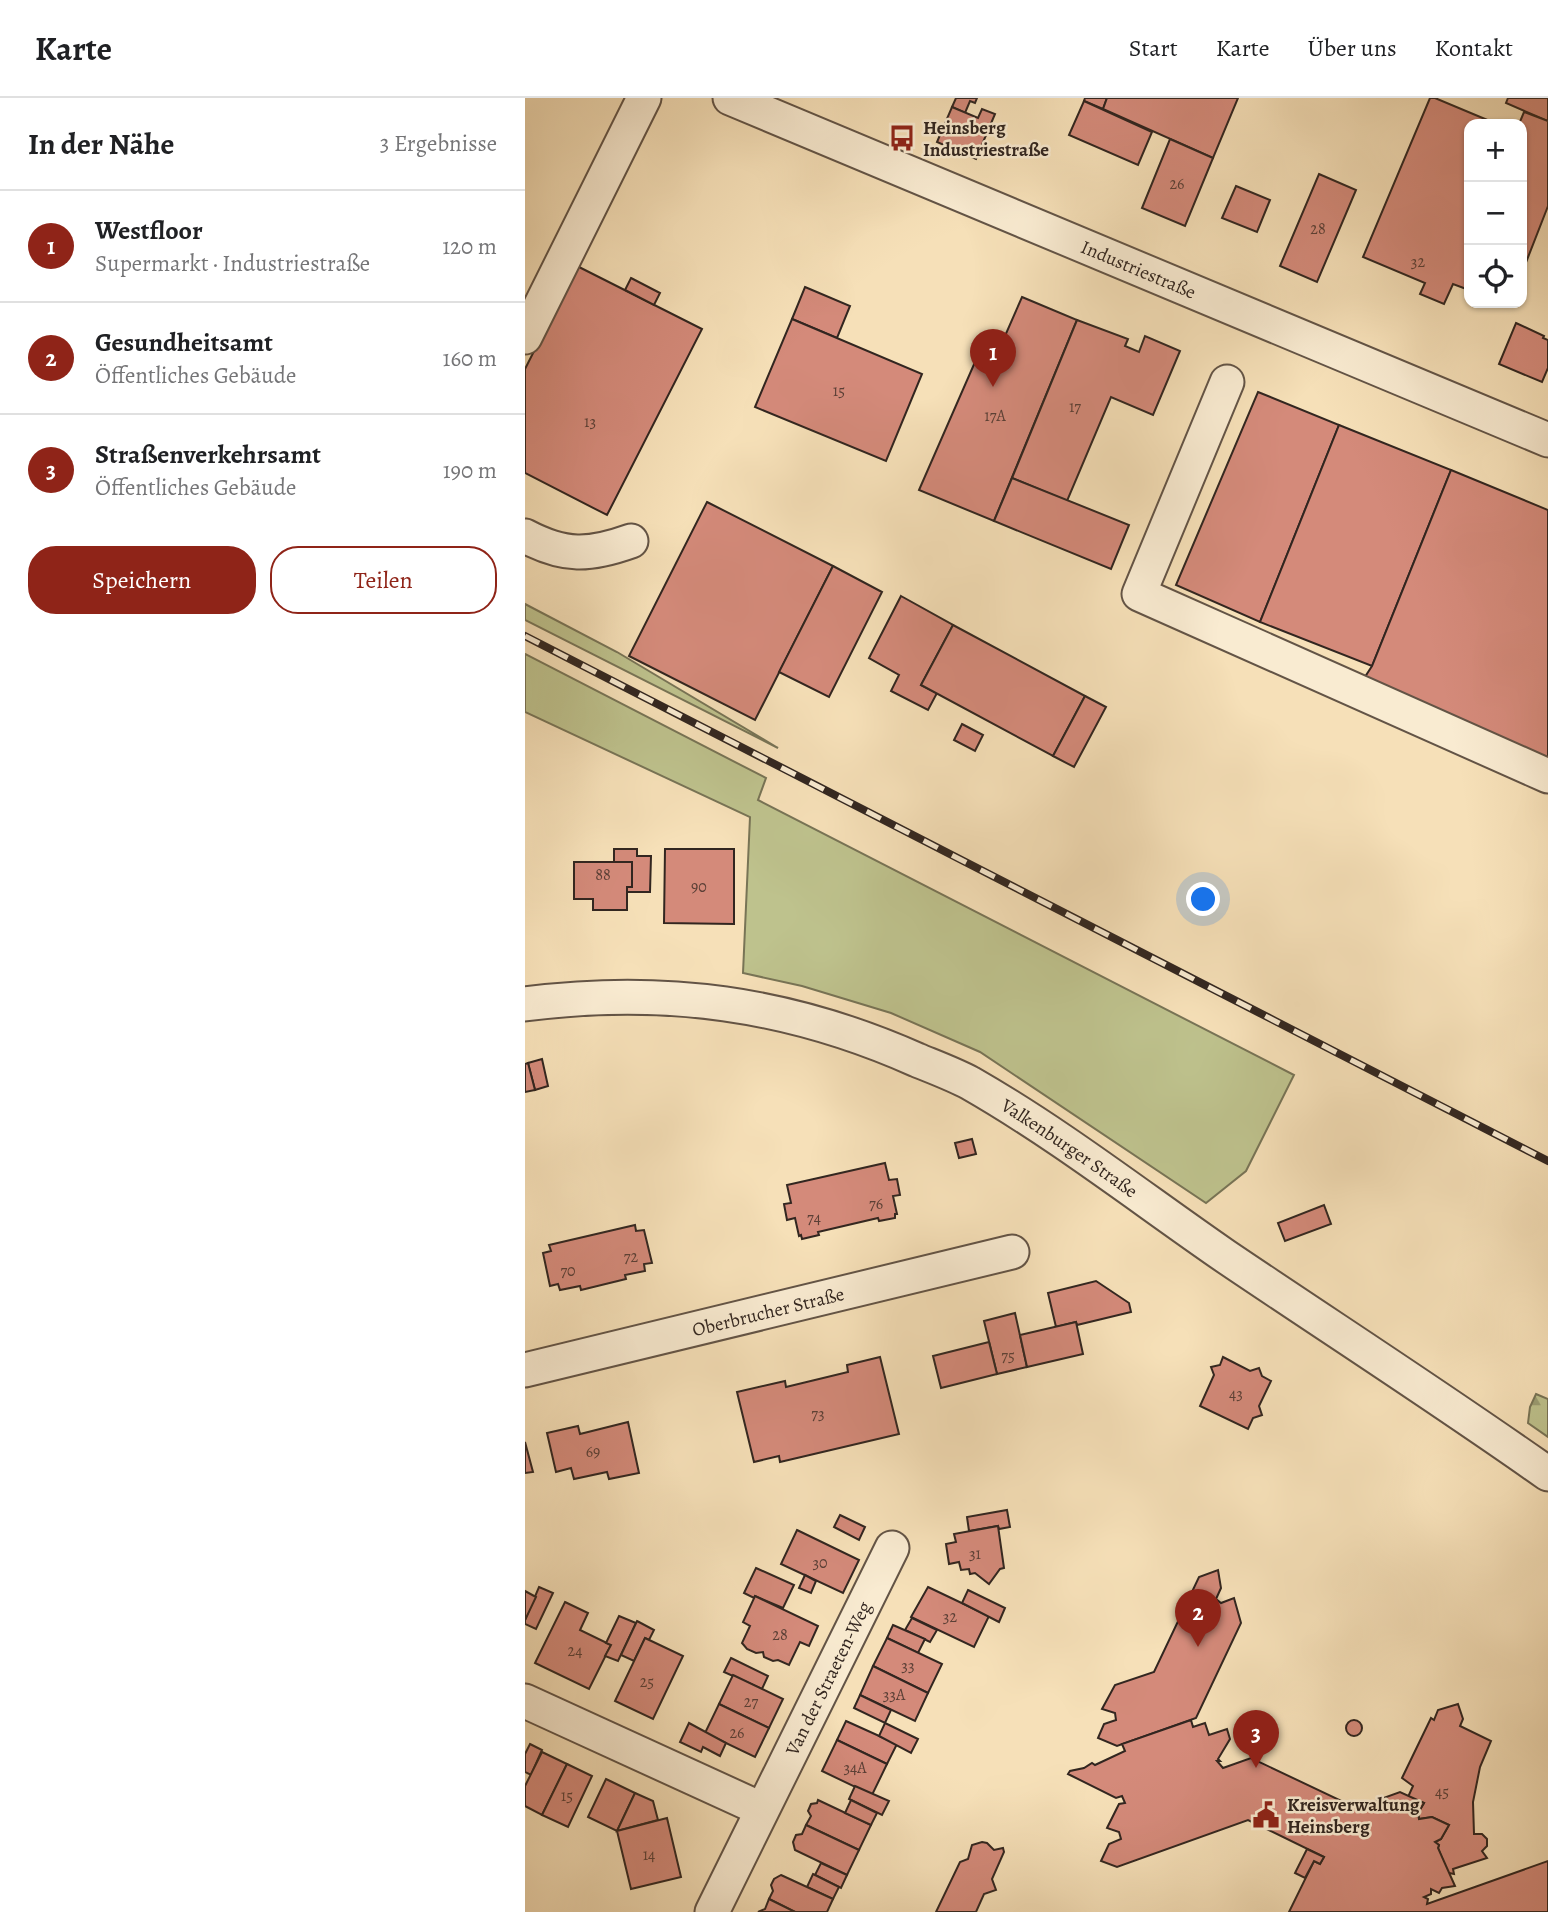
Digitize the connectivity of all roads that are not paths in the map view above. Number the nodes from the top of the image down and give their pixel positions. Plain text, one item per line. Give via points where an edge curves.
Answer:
1 (644, 98) edge
2 (730, 98) edge
3 (525, 337) edge
4 (1227, 382) dead end
5 (1548, 440) edge
6 (525, 536) edge
7 (631, 541) dead end
8 (1548, 776) edge
9 (525, 1004) edge
10 (1012, 1252) dead end
11 (525, 1370) edge
12 (1548, 1474) edge
13 (892, 1548) dead end
14 (525, 1701) edge
15 (761, 1810) junction
16 (712, 1912) edge

1 - 3 street
2 - 5 street, Industriestraße
4 - 8 street via 1139,594
6 - 7 street via 569,553 602,551
9 - 12 street, Valkenburger Straße via 663,996 768,1010 870,1039 968,1083
10 - 11 street, Oberbrucher Straße
13 - 15 street, Van der Straeten-Weg
14 - 15 street
15 - 16 street, Van der Straeten-Weg

